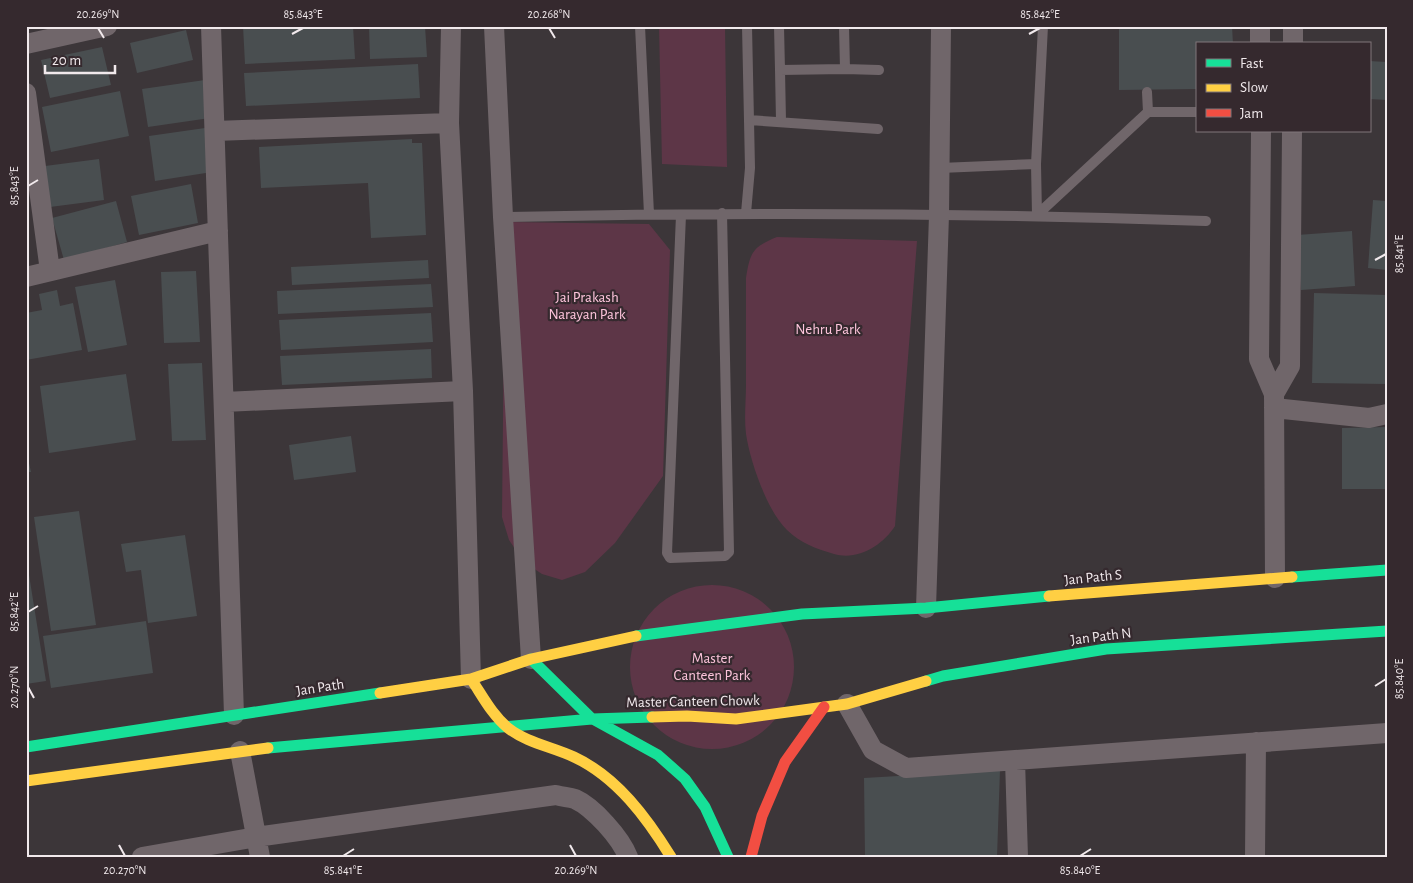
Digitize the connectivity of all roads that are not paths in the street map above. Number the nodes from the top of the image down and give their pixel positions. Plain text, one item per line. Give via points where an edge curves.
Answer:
1 (107, 26) edge
2 (211, 26) edge
3 (451, 26) edge
4 (494, 26) edge
5 (640, 26) edge
6 (747, 26) edge
7 (779, 26) edge
8 (844, 26) edge
9 (941, 26) edge
10 (1043, 26) edge
11 (1260, 26) edge
12 (1293, 26) edge
13 (1260, 42) edge
14 (1292, 42) edge
15 (26, 44) edge
16 (845, 69) junction
17 (780, 70) junction
18 (879, 70) dead end
19 (1147, 92) dead end
20 (26, 93) edge
21 (1148, 112) junction
22 (1196, 112) edge
23 (749, 120) junction
24 (781, 121) junction
25 (449, 123) junction
26 (878, 129) dead end
27 (215, 131) junction
28 (1261, 132) edge
29 (1292, 132) edge
30 (1036, 164) junction
31 (940, 168) junction
32 (722, 213) junction
33 (746, 213) junction
34 (649, 214) junction
35 (681, 215) junction
36 (939, 215) junction
37 (1037, 215) junction
38 (503, 217) junction
39 (1206, 221) dead end
40 (218, 231) junction
41 (50, 271) junction
42 (26, 277) edge
43 (463, 390) junction
44 (1274, 401) junction
45 (224, 402) junction
46 (1387, 414) edge
47 (1387, 570) edge
48 (1275, 578) junction
49 (926, 608) junction
50 (1387, 631) edge
51 (613, 639) joint
52 (531, 659) junction
53 (472, 679) junction
54 (847, 704) junction
55 (824, 708) junction
56 (234, 715) junction
57 (592, 718) junction
58 (507, 727) junction
59 (1387, 732) edge
60 (1256, 742) junction
61 (26, 747) edge
62 (240, 751) junction
63 (1015, 760) junction
64 (26, 781) edge
65 (256, 836) junction
66 (142, 857) edge
67 (260, 857) edge
68 (628, 857) edge
69 (671, 857) edge
70 (728, 857) edge
71 (751, 857) edge
72 (1018, 857) edge
73 (1255, 857) edge

1 - 15 street
2 - 27 street
3 - 25 street
4 - 38 street
5 - 34 lane
6 - 23 lane
7 - 17 lane
8 - 16 lane
9 - 31 street
10 - 30 lane
11 - 13 street
12 - 14 street
16 - 17 lane
16 - 18 lane
17 - 24 lane
19 - 21 lane
20 - 41 street
21 - 22 lane
21 - 37 lane
23 - 24 lane
23 - 33 lane via 750,168
24 - 26 lane
25 - 27 street
25 - 43 street
27 - 40 street
28 - 44 street via 1260,359
29 - 44 street via 1290,366
30 - 31 lane
30 - 37 lane
31 - 36 street
32 - 33 lane
32 - 35 lane
32 - 35 lane via 729,552 725,556 670,558 667,553
33 - 36 lane
34 - 35 lane
34 - 38 lane
36 - 37 lane
36 - 49 street
37 - 39 lane
38 - 52 street
40 - 41 street
40 - 45 street
41 - 42 street
43 - 45 street
43 - 53 street
44 - 46 street via 1369,418
44 - 48 street
45 - 56 street
47 - 48 main road, Jan Path S
48 - 49 main road, Jan Path S
49 - 51 main road, Jan Path S via 802,614
50 - 54 main road, Jan Path N via 1106,649 943,676
51 - 52 main road, Jan Path
52 - 53 main road, Jan Path
52 - 57 main road
53 - 56 main road, Jan Path
53 - 58 main road
54 - 55 main road, Jan Path N
54 - 63 street via 873,750 906,768
55 - 57 main road, Master Canteen Chowk via 736,719 687,716
55 - 71 main road via 785,762 762,816
56 - 61 main road, Jan Path
57 - 58 main road
57 - 70 main road via 671,763 714,819
58 - 62 main road
58 - 69 main road via 592,768 627,798 656,831
59 - 60 street
60 - 63 street
60 - 73 street
62 - 64 main road
62 - 65 street
63 - 72 street
65 - 66 street
65 - 67 street
65 - 68 street via 556,795 575,799 602,819

